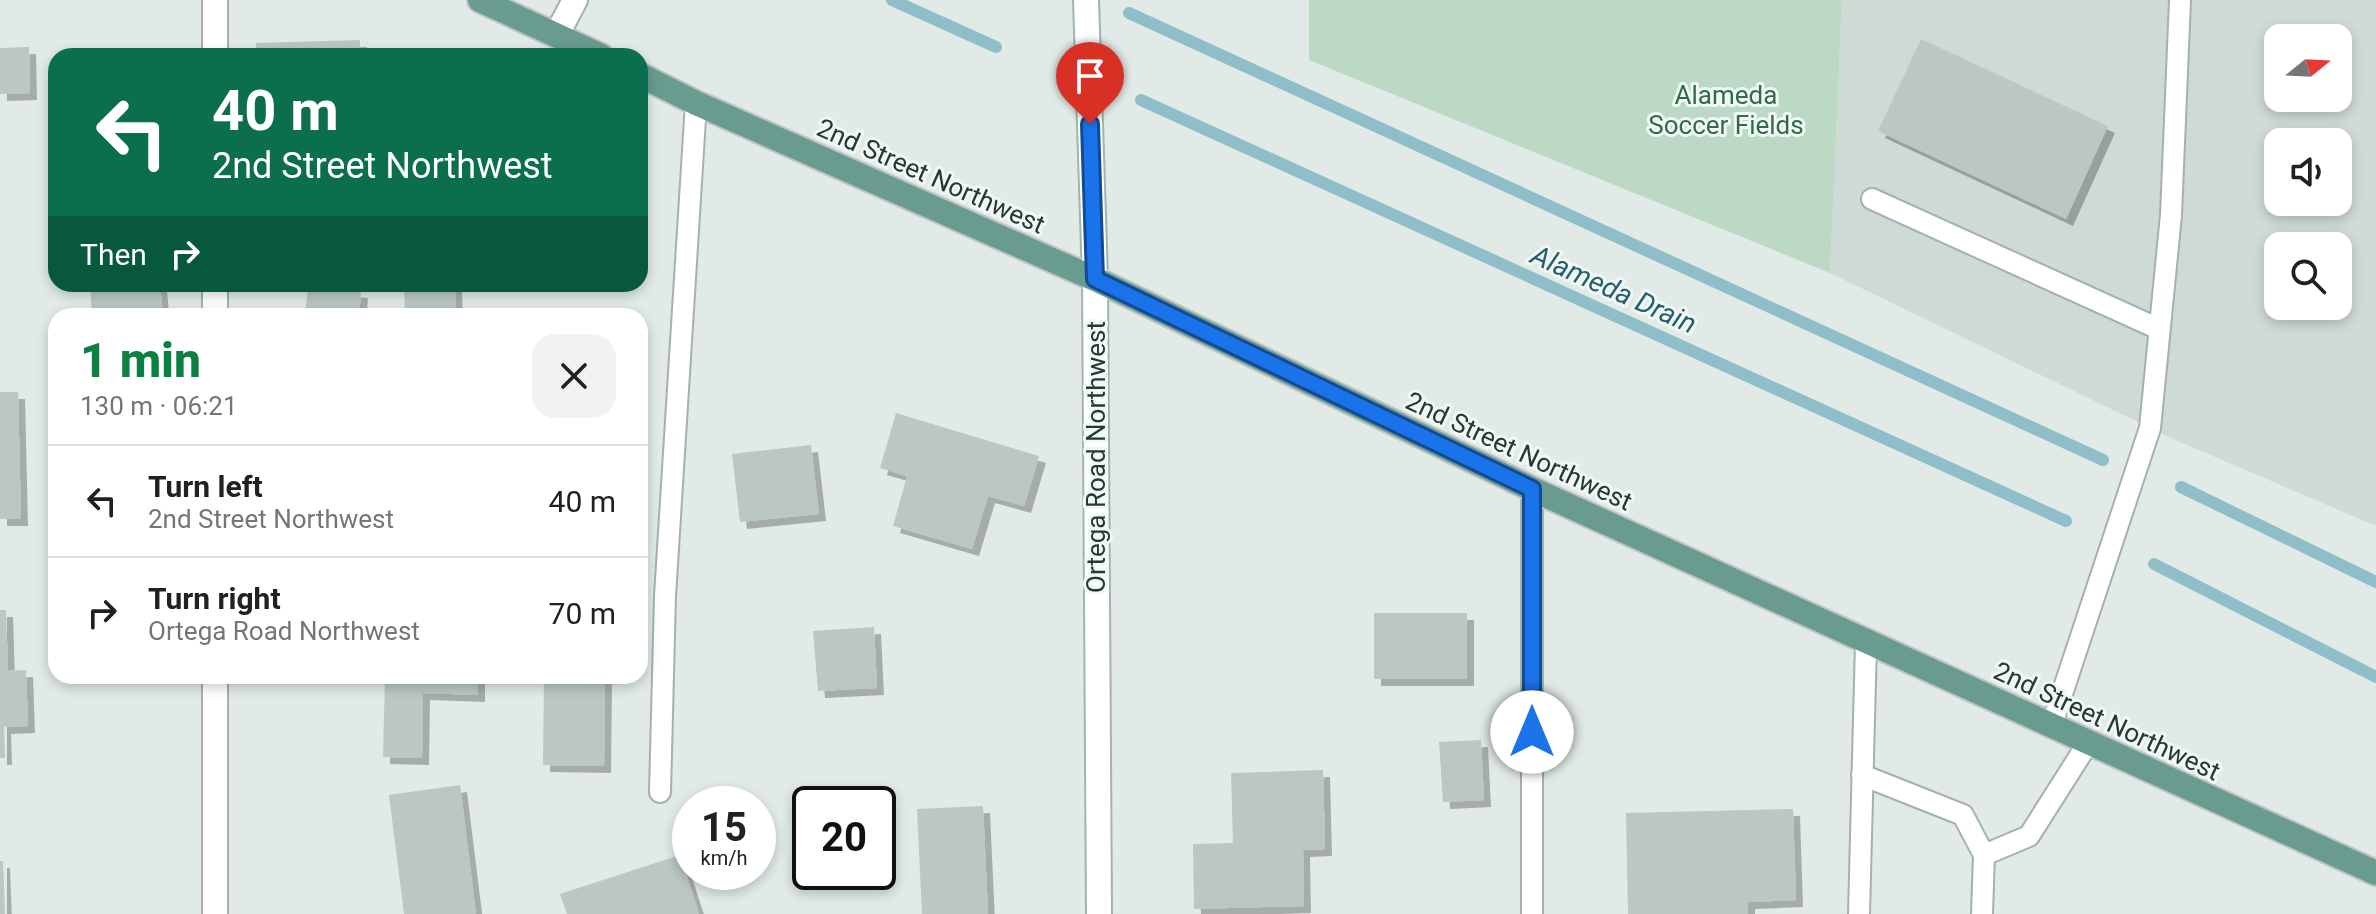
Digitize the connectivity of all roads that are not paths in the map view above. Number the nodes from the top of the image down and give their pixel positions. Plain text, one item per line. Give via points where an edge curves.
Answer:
1 (215, 0) edge
2 (480, 0) edge
3 (575, 0) edge
4 (1086, 0) edge
5 (2180, 0) edge
6 (557, 34) junction
7 (215, 48) edge
8 (585, 48) edge
9 (648, 79) edge
10 (696, 103) junction
11 (1872, 199) dead end
12 (1095, 279) junction
13 (2159, 329) junction
14 (1532, 489) junction
15 (1866, 642) junction
16 (215, 684) edge
17 (2051, 727) junction
18 (2088, 743) junction
19 (1862, 775) junction
20 (660, 792) dead end
21 (1984, 855) junction
22 (2376, 873) edge
23 (215, 914) edge
24 (1099, 914) edge
25 (1532, 914) edge
26 (1859, 914) edge
27 (1982, 914) edge

1 - 7 street
2 - 6 main road
3 - 6 street
4 - 12 street, Ortega Road Northwest
5 - 13 lane via 2171,215
6 - 8 main road
9 - 10 main road, 2nd Street Northwest
10 - 12 main road, 2nd Street Northwest
10 - 20 lane via 665,596
11 - 13 lane
12 - 14 main road, 2nd Street Northwest
12 - 24 street, Ortega Road Northwest
13 - 17 lane via 2150,428
14 - 15 main road, 2nd Street Northwest
14 - 25 lane
15 - 17 main road, 2nd Street Northwest
15 - 19 lane
16 - 23 street
17 - 18 main road, 2nd Street Northwest
18 - 21 lane via 2029,836
18 - 22 main road, 2nd Street Northwest
19 - 21 lane via 1963,815
19 - 26 lane
21 - 27 lane

